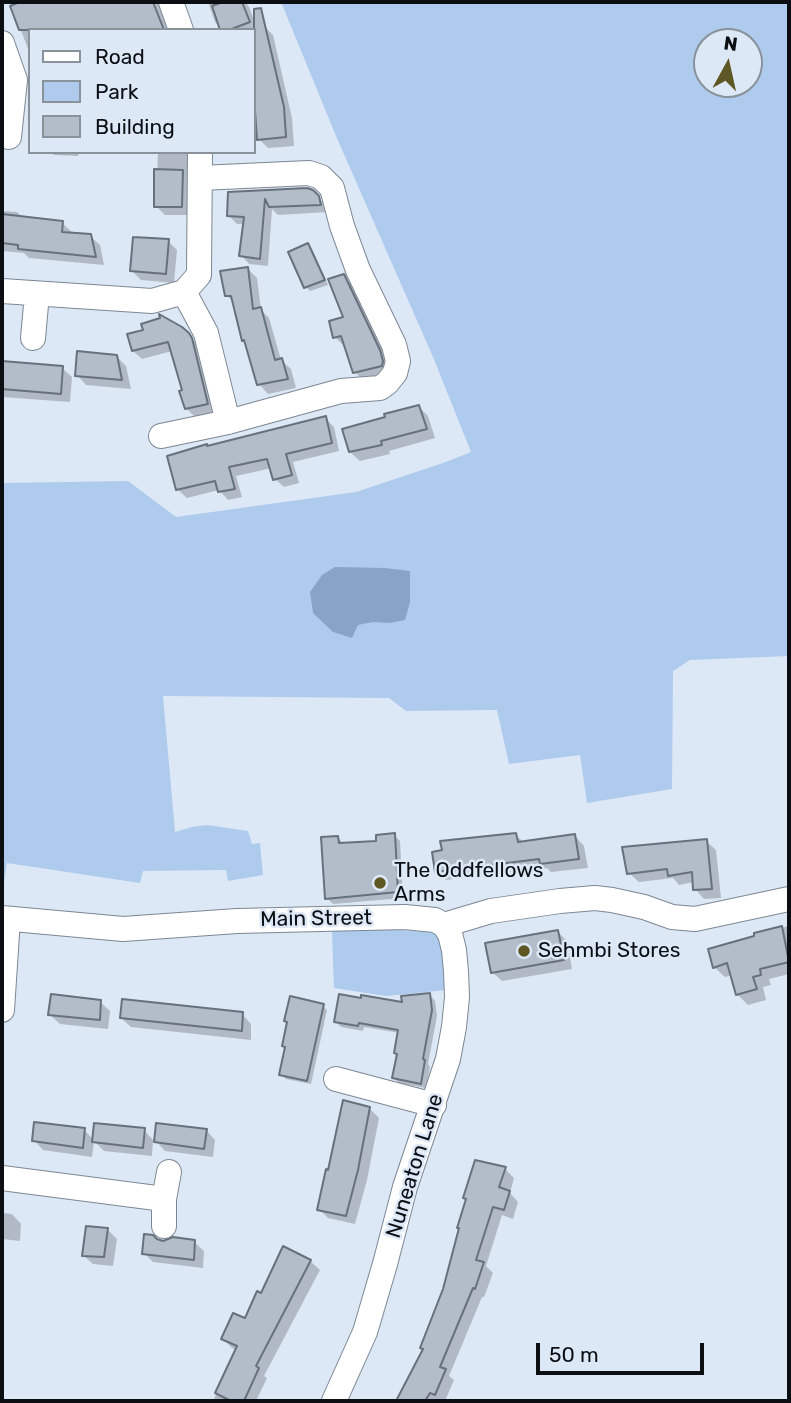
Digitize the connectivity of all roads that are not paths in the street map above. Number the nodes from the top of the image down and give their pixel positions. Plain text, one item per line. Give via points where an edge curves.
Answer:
1 (171, 2) edge
2 (180, 28) edge
3 (2, 43) edge
4 (9, 136) dead end
5 (201, 154) edge
6 (200, 178) junction
7 (2, 291) edge
8 (184, 292) junction
9 (37, 294) junction
10 (33, 338) dead end
11 (228, 422) junction
12 (161, 436) dead end
13 (789, 899) edge
14 (5, 919) edge
15 (444, 925) junction
16 (2, 1010) edge
17 (336, 1079) dead end
18 (433, 1105) junction
19 (169, 1172) dead end
20 (2, 1178) edge
21 (164, 1199) junction
22 (163, 1226) dead end
23 (334, 1401) edge

1 - 2 street
3 - 4 street via 15,80
5 - 6 street
6 - 8 street via 200,275
6 - 11 street via 309,173 321,177 332,188 358,270 398,361 395,373 380,388 341,391
7 - 9 street
8 - 9 street via 152,301
8 - 11 street via 206,333
9 - 10 street
11 - 12 street
13 - 15 street, Main Street via 695,919 612,900 579,899 491,911
14 - 15 street, Main Street via 123,929 393,917 435,920
14 - 16 street
15 - 18 street, Nuneaton Lane via 454,950 457,997 448,1059
17 - 18 street
18 - 23 street, Nuneaton Lane via 405,1187 369,1322
19 - 21 street
20 - 21 street
21 - 22 street

